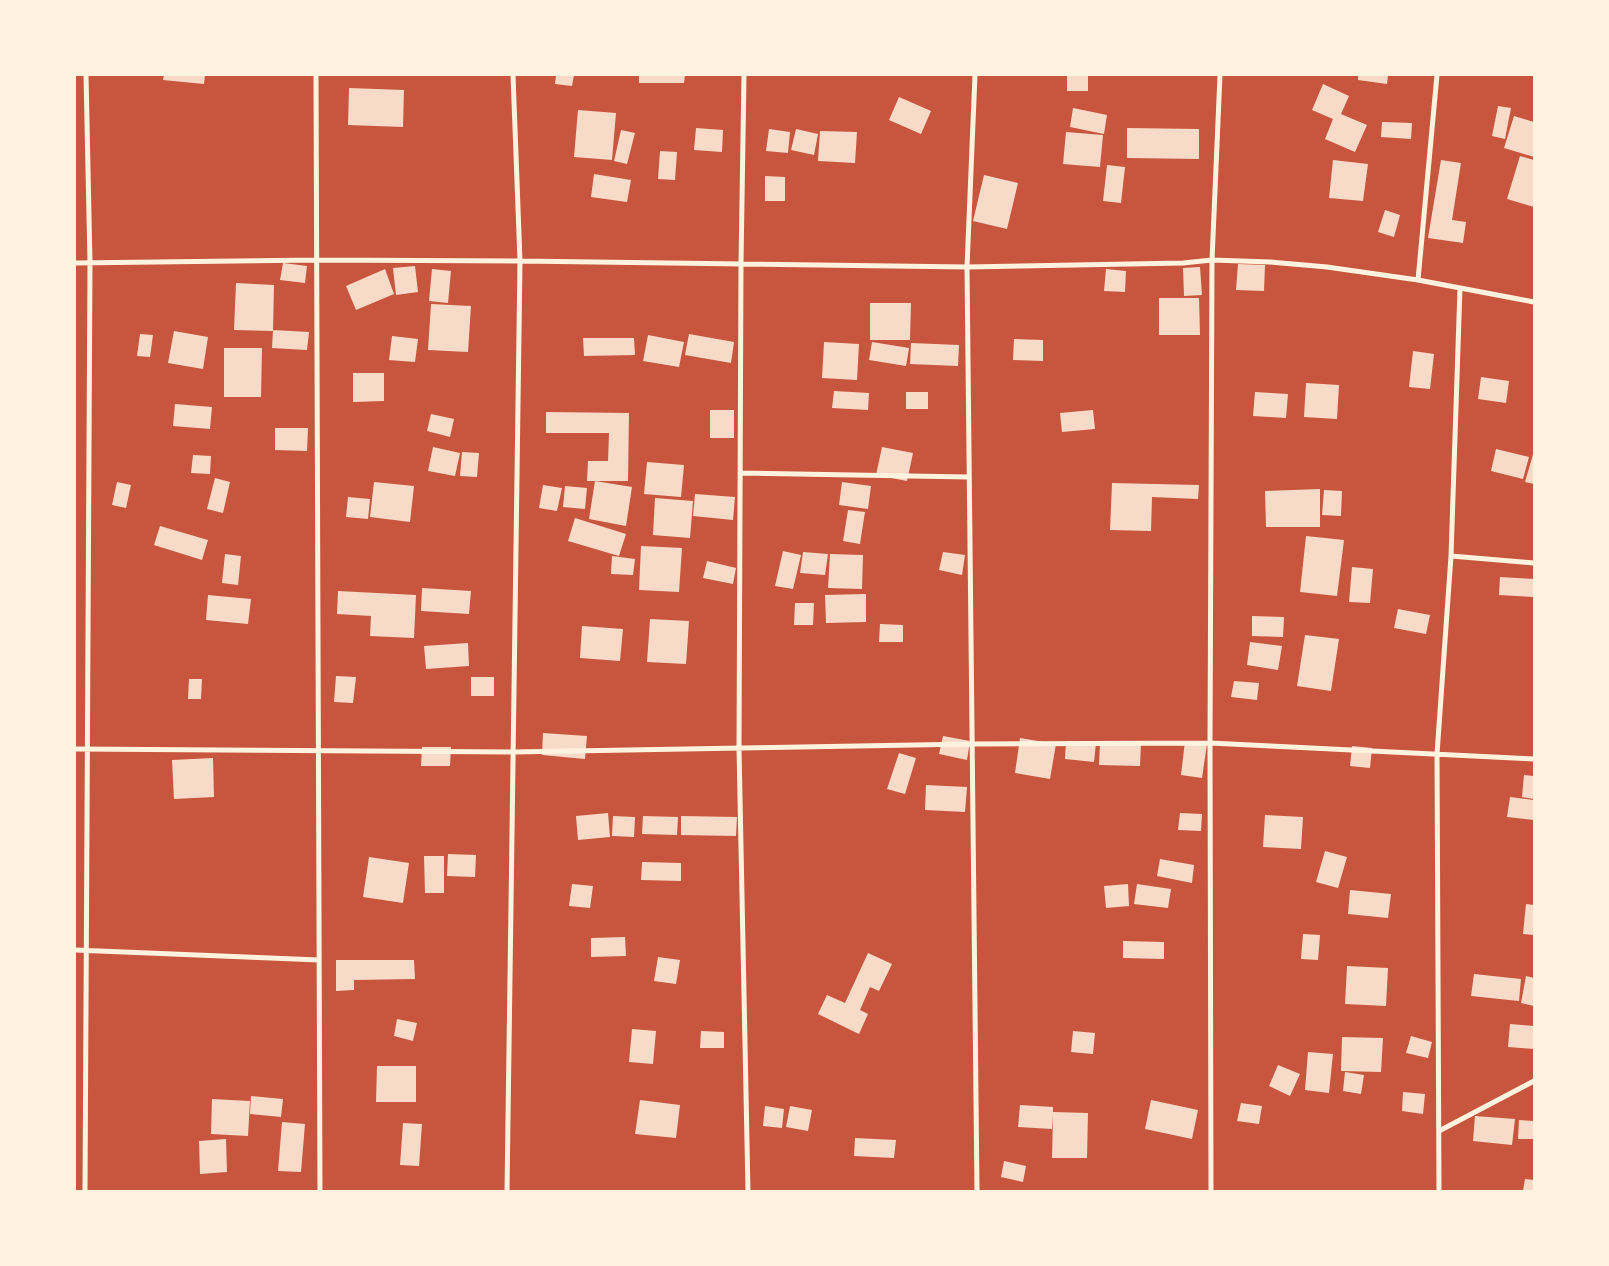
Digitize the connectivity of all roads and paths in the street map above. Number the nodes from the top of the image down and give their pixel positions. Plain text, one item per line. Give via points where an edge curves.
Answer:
1 (86, 75) edge
2 (316, 75) edge
3 (513, 75) edge
4 (744, 75) edge
5 (975, 75) edge
6 (1220, 75) edge
7 (1437, 75) edge
8 (317, 260) junction
9 (1212, 260) junction
10 (520, 261) junction
11 (75, 263) edge
12 (90, 263) junction
13 (741, 263) junction
14 (967, 267) junction
15 (1418, 280) junction
16 (1460, 288) junction
17 (1534, 302) edge
18 (740, 473) junction
19 (968, 477) junction
20 (1451, 556) junction
21 (1534, 563) edge
22 (1210, 743) junction
23 (971, 744) junction
24 (739, 748) junction
25 (75, 749) edge
26 (88, 749) junction
27 (319, 750) junction
28 (514, 752) junction
29 (1437, 754) junction
30 (1534, 759) edge
31 (75, 950) edge
32 (87, 950) junction
33 (319, 960) junction
34 (1534, 1081) edge
35 (1439, 1131) junction
36 (85, 1191) edge
37 (320, 1191) edge
38 (507, 1191) edge
39 (748, 1191) edge
40 (977, 1191) edge
41 (1212, 1191) edge
42 (1439, 1191) edge

1 - 12 street
2 - 8 street
3 - 10 street
4 - 13 street
5 - 14 street
6 - 9 street
7 - 15 street
8 - 10 street
8 - 12 street
8 - 27 street
9 - 14 street
9 - 15 street via 1327,267
9 - 22 street
10 - 13 street
10 - 28 street
11 - 12 street
12 - 26 street
13 - 14 street
13 - 18 street
14 - 19 street
15 - 16 street
16 - 17 street
16 - 20 street
18 - 19 street
18 - 24 street
19 - 23 street
20 - 21 street
20 - 29 street
22 - 23 street
22 - 29 street
22 - 41 street
23 - 24 street
23 - 40 street
24 - 28 street
24 - 39 street
25 - 26 street
26 - 27 street
26 - 32 street
27 - 28 street
27 - 33 street
28 - 38 street
29 - 30 street
29 - 35 street
31 - 32 street
32 - 33 street
32 - 36 street
33 - 37 street
34 - 35 street
35 - 42 street

